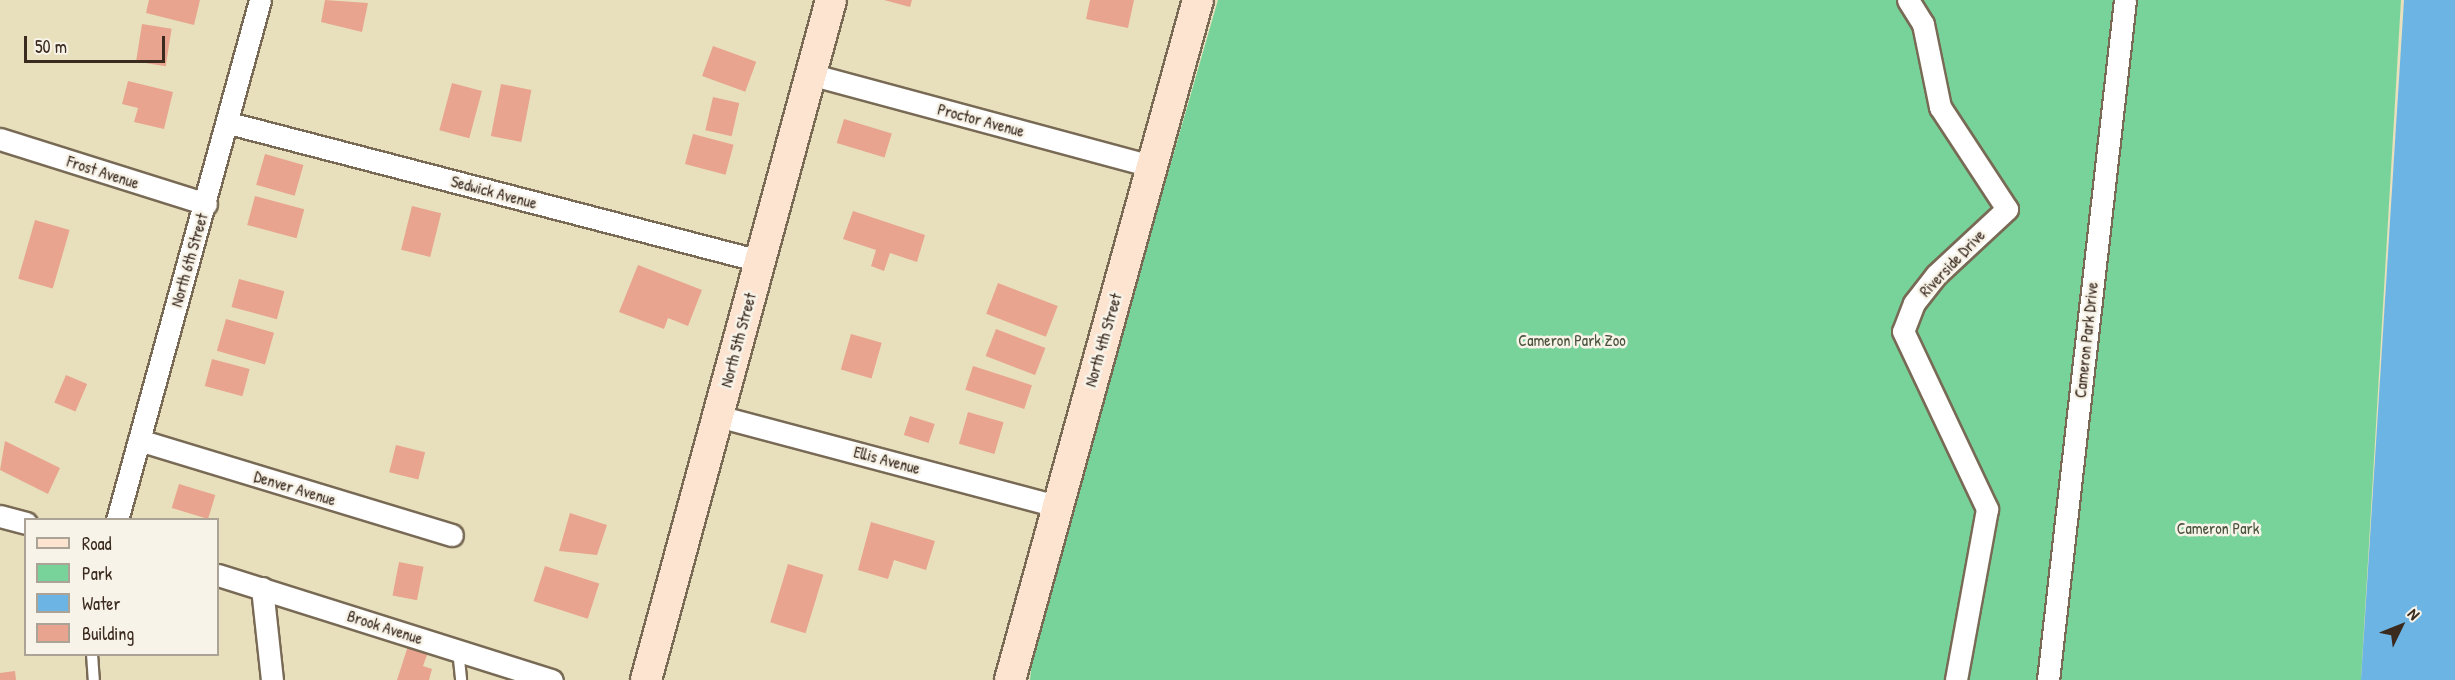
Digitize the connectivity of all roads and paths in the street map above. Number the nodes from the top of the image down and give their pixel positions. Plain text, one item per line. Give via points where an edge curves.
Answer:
1 (260, 0) edge
2 (831, 0) edge
3 (1198, 0) edge
4 (1908, 0) edge
5 (2125, 0) edge
6 (810, 74) junction
7 (229, 123) junction
8 (0, 139) edge
9 (1151, 166) junction
10 (206, 204) junction
11 (760, 261) junction
12 (718, 416) junction
13 (139, 441) junction
14 (1057, 506) junction
15 (0, 516) edge
16 (117, 518) edge
17 (24, 522) edge
18 (452, 535) dead end
19 (219, 575) edge
20 (262, 588) junction
21 (458, 650) junction
22 (92, 656) edge
23 (94, 680) edge
24 (272, 680) edge
25 (461, 680) edge
26 (552, 680) edge
27 (646, 680) edge
28 (1010, 680) edge
29 (1956, 680) edge
30 (2048, 680) edge

1 - 7 street, North 6th Street
2 - 6 main road, North 5th Street
3 - 9 main road, North 4th Street
4 - 29 street, Riverside Drive via 1923,24 1940,107 2007,209 1936,275 1914,303 1903,330 1987,509
5 - 30 street, Cameron Park Drive
6 - 9 street, Proctor Avenue
6 - 11 main road, North 5th Street
7 - 10 street, North 6th Street
7 - 11 street, Sedwick Avenue
8 - 10 street, Frost Avenue
9 - 14 main road, North 4th Street
10 - 13 street, North 6th Street
11 - 12 main road, North 5th Street
12 - 14 street, Ellis Avenue
12 - 27 main road, North 5th Street
13 - 16 street, North 6th Street
13 - 18 street, Denver Avenue
14 - 28 main road, North 4th Street
15 - 17 street
19 - 20 street, Brook Avenue
20 - 21 street, Brook Avenue
20 - 24 street
21 - 25 lane
21 - 26 street, Brook Avenue
22 - 23 lane

